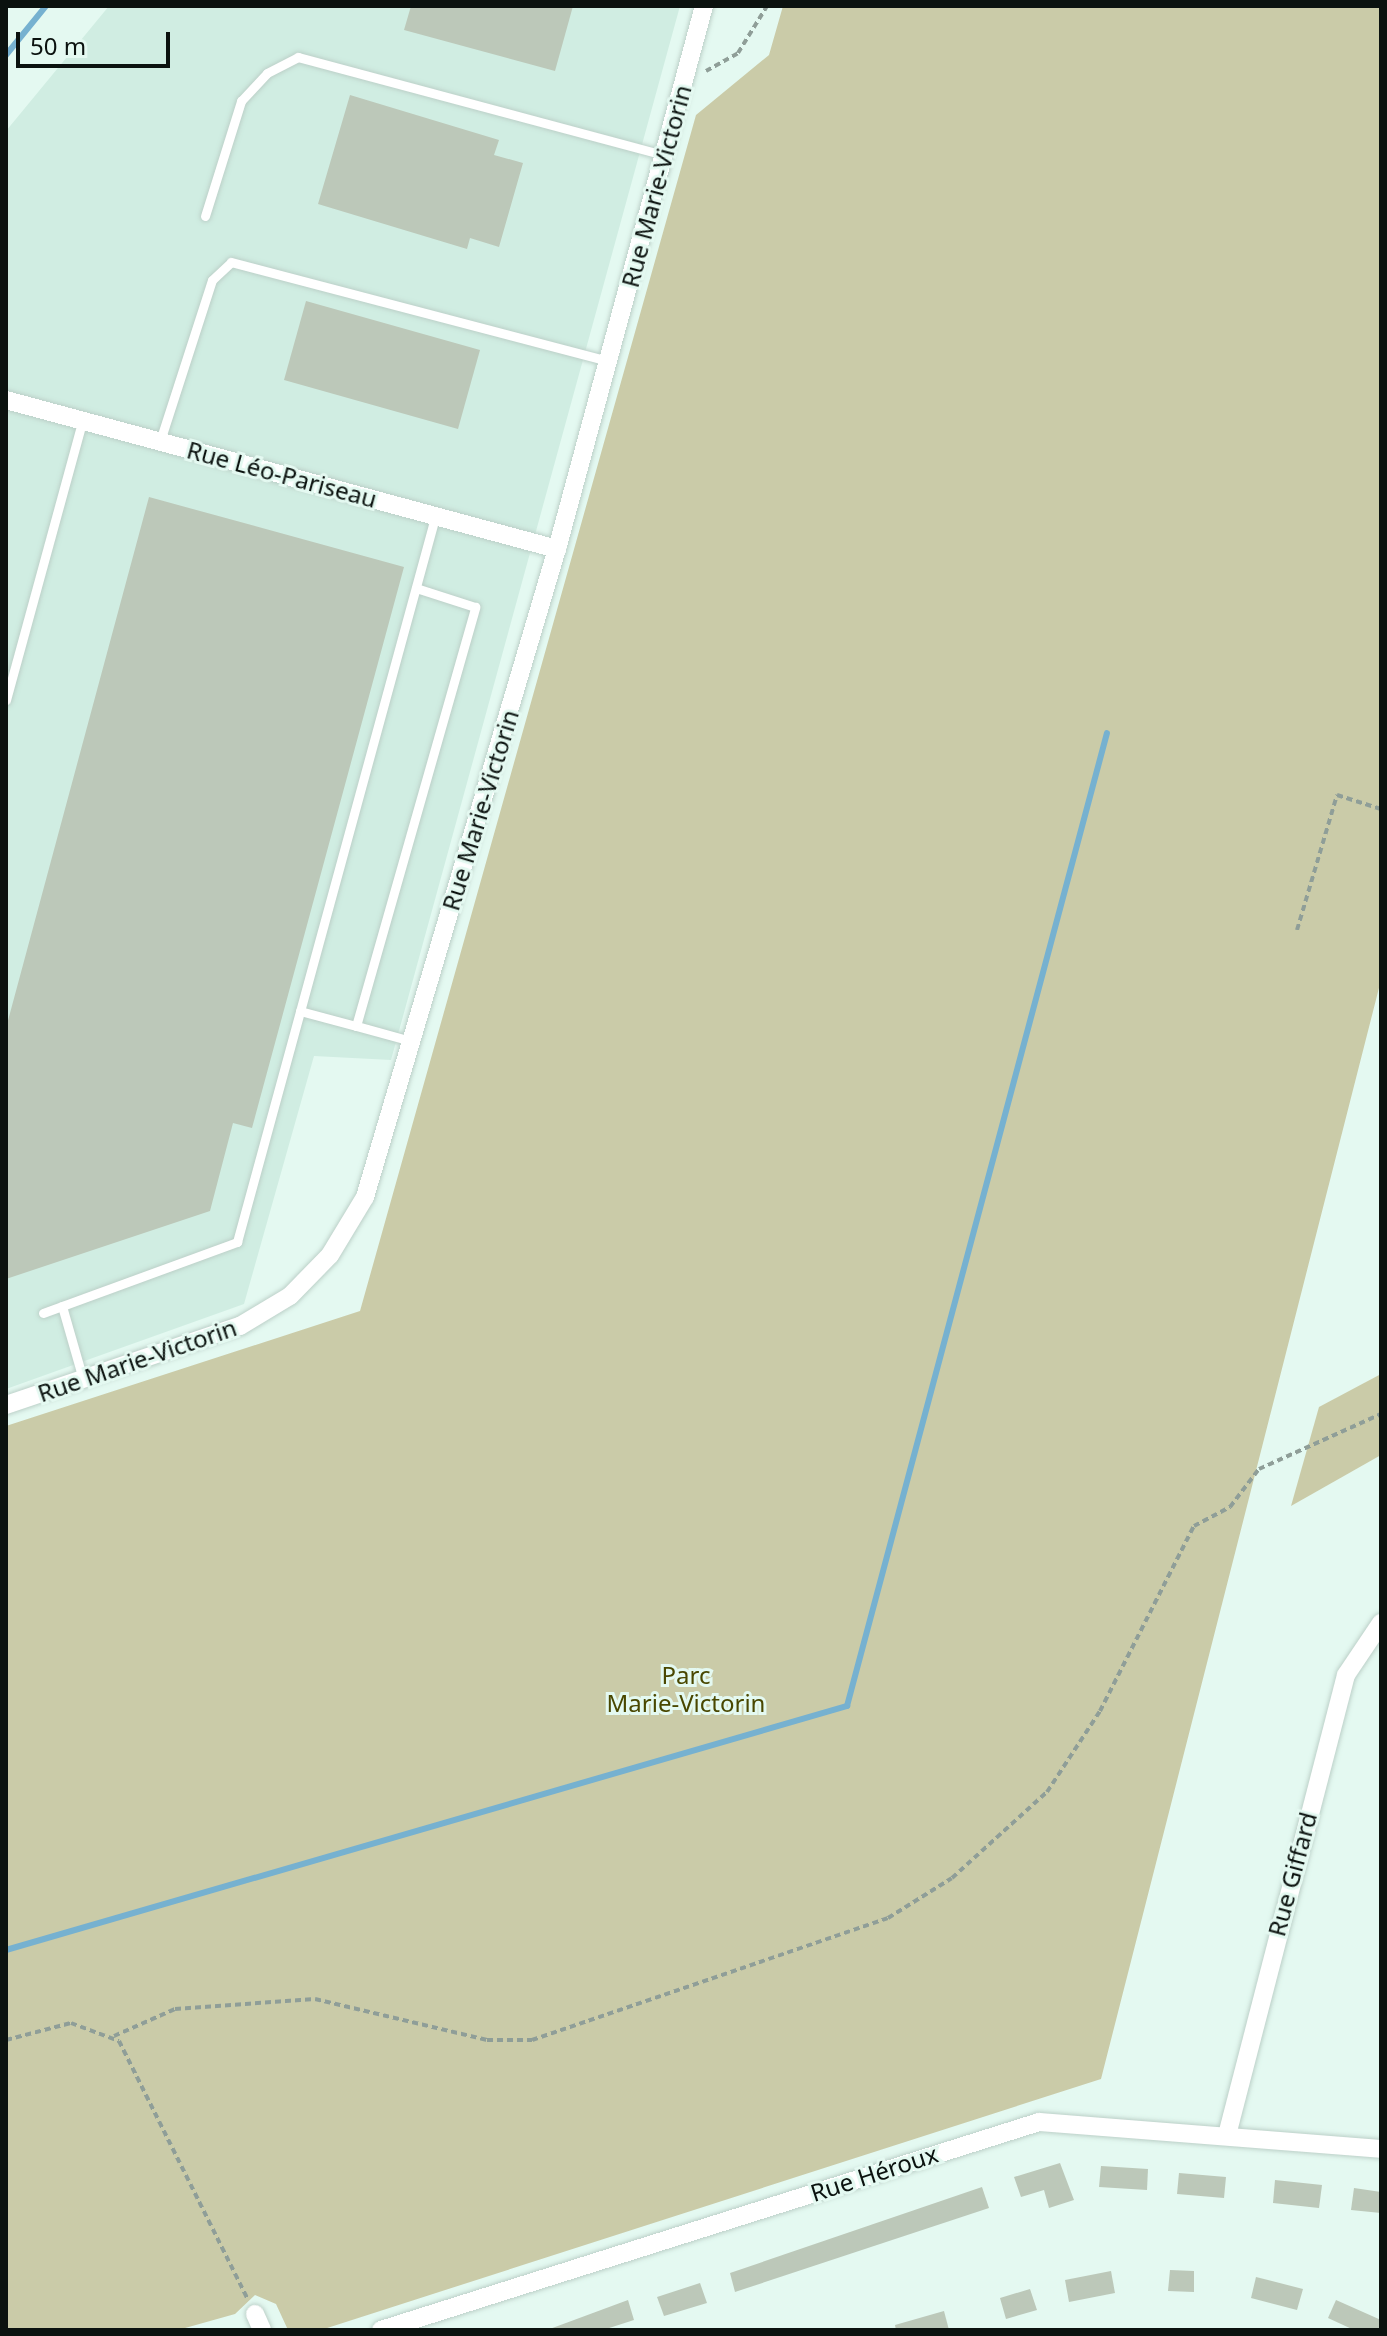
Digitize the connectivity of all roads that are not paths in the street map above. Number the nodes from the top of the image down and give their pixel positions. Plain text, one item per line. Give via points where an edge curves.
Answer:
1 (704, 6) edge
2 (664, 155) junction
3 (205, 216) dead end
4 (609, 361) junction
5 (6, 400) edge
6 (83, 419) junction
7 (160, 441) junction
8 (435, 517) junction
9 (557, 549) junction
10 (416, 588) junction
11 (6, 700) edge
12 (300, 1011) junction
13 (356, 1026) junction
14 (411, 1041) junction
15 (62, 1306) junction
16 (43, 1313) dead end
17 (83, 1379) junction
18 (6, 1405) edge
19 (1381, 1623) edge
20 (1227, 2135) junction
21 (1381, 2149) edge
22 (381, 2330) edge

1 - 2 street, Rue Marie-Victorin
2 - 3 lane via 298,57 267,73 241,101
2 - 4 street, Rue Marie-Victorin
4 - 7 lane via 231,262 212,280
4 - 9 street, Rue Marie-Victorin
5 - 6 street, Rue Léo-Pariseau
6 - 7 street, Rue Léo-Pariseau
6 - 11 lane
7 - 8 street, Rue Léo-Pariseau
8 - 9 street, Rue Léo-Pariseau
8 - 10 lane
9 - 14 street, Rue Marie-Victorin
10 - 12 lane
10 - 13 lane via 475,607
12 - 13 lane
12 - 15 lane via 237,1242
13 - 14 lane
14 - 17 street, Rue Marie-Victorin via 365,1197 330,1255 290,1296 240,1326
15 - 16 lane
15 - 17 lane
17 - 18 street, Rue Marie-Victorin
19 - 20 street, Rue Giffard via 1346,1675
20 - 21 street, Rue Héroux
20 - 22 street, Rue Héroux via 1039,2122

